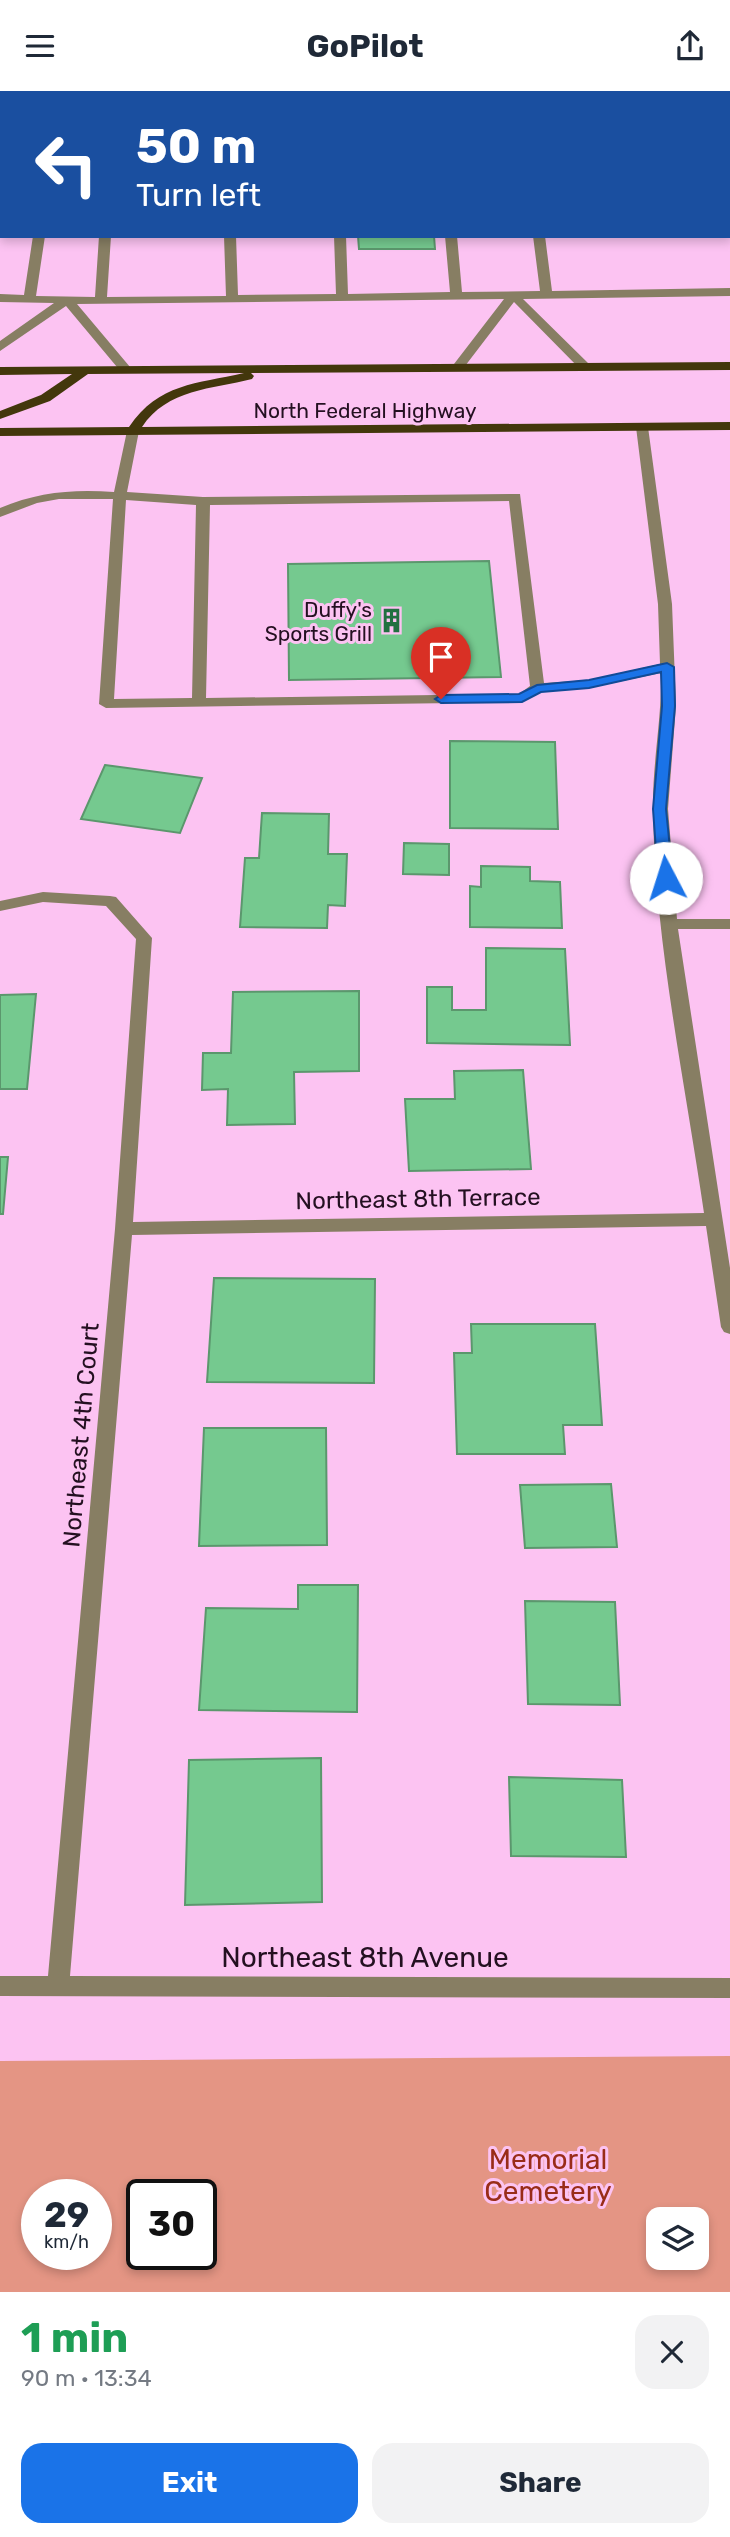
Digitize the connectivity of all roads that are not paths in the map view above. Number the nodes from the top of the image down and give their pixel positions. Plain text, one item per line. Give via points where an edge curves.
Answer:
1 (39, 238) edge
2 (105, 238) edge
3 (230, 238) edge
4 (340, 238) edge
5 (451, 238) edge
6 (539, 238) edge
7 (730, 292) edge
8 (513, 295) junction
9 (546, 295) junction
10 (456, 296) junction
11 (342, 297) junction
12 (0, 298) edge
13 (29, 299) junction
14 (232, 299) junction
15 (67, 300) junction
16 (101, 301) junction
17 (0, 347) edge
18 (730, 366) edge
19 (458, 367) junction
20 (585, 367) junction
21 (283, 369) junction
22 (85, 370) junction
23 (126, 370) junction
24 (0, 371) edge
25 (0, 415) edge
26 (730, 426) edge
27 (642, 427) junction
28 (133, 431) junction
29 (0, 432) edge
30 (120, 496) junction
31 (203, 501) junction
32 (0, 513) edge
33 (667, 667) junction
34 (537, 688) junction
35 (199, 702) junction
36 (0, 906) edge
37 (669, 924) junction
38 (730, 924) edge
39 (714, 1219) junction
40 (124, 1229) junction
41 (730, 1327) edge
42 (58, 1985) junction
43 (0, 1986) edge
44 (730, 1988) edge

1 - 13 street
2 - 16 street
3 - 14 street
4 - 11 street
5 - 10 street
6 - 9 street
7 - 9 street
8 - 9 street
8 - 10 street
8 - 19 street
8 - 20 street
10 - 11 street
11 - 14 street
12 - 13 street
13 - 15 street
14 - 16 street
15 - 16 street
15 - 17 street
15 - 23 street
18 - 20 main road, North Federal Highway
19 - 20 main road, North Federal Highway
19 - 21 main road, North Federal Highway
21 - 23 main road, North Federal Highway
21 - 28 main road via 172,393 147,409
22 - 23 main road, North Federal Highway
22 - 24 main road, North Federal Highway
22 - 25 main road via 31,408
26 - 27 main road, North Federal Highway
27 - 28 main road, North Federal Highway
27 - 33 street via 665,604
28 - 29 main road, North Federal Highway
28 - 30 street
30 - 31 street
30 - 32 street via 52,494
30 - 35 street via 106,704
31 - 34 street via 515,497
31 - 35 street
33 - 34 street via 589,684
33 - 37 street via 660,809
34 - 35 street via 522,698
36 - 40 street, Northeast 4th Court via 43,897 110,901 144,938
37 - 38 street
37 - 39 street
39 - 40 street, Northeast 8th Terrace
39 - 41 street
40 - 42 street, Northeast 4th Court
42 - 43 street, Northeast 8th Avenue
42 - 44 street, Northeast 8th Avenue

